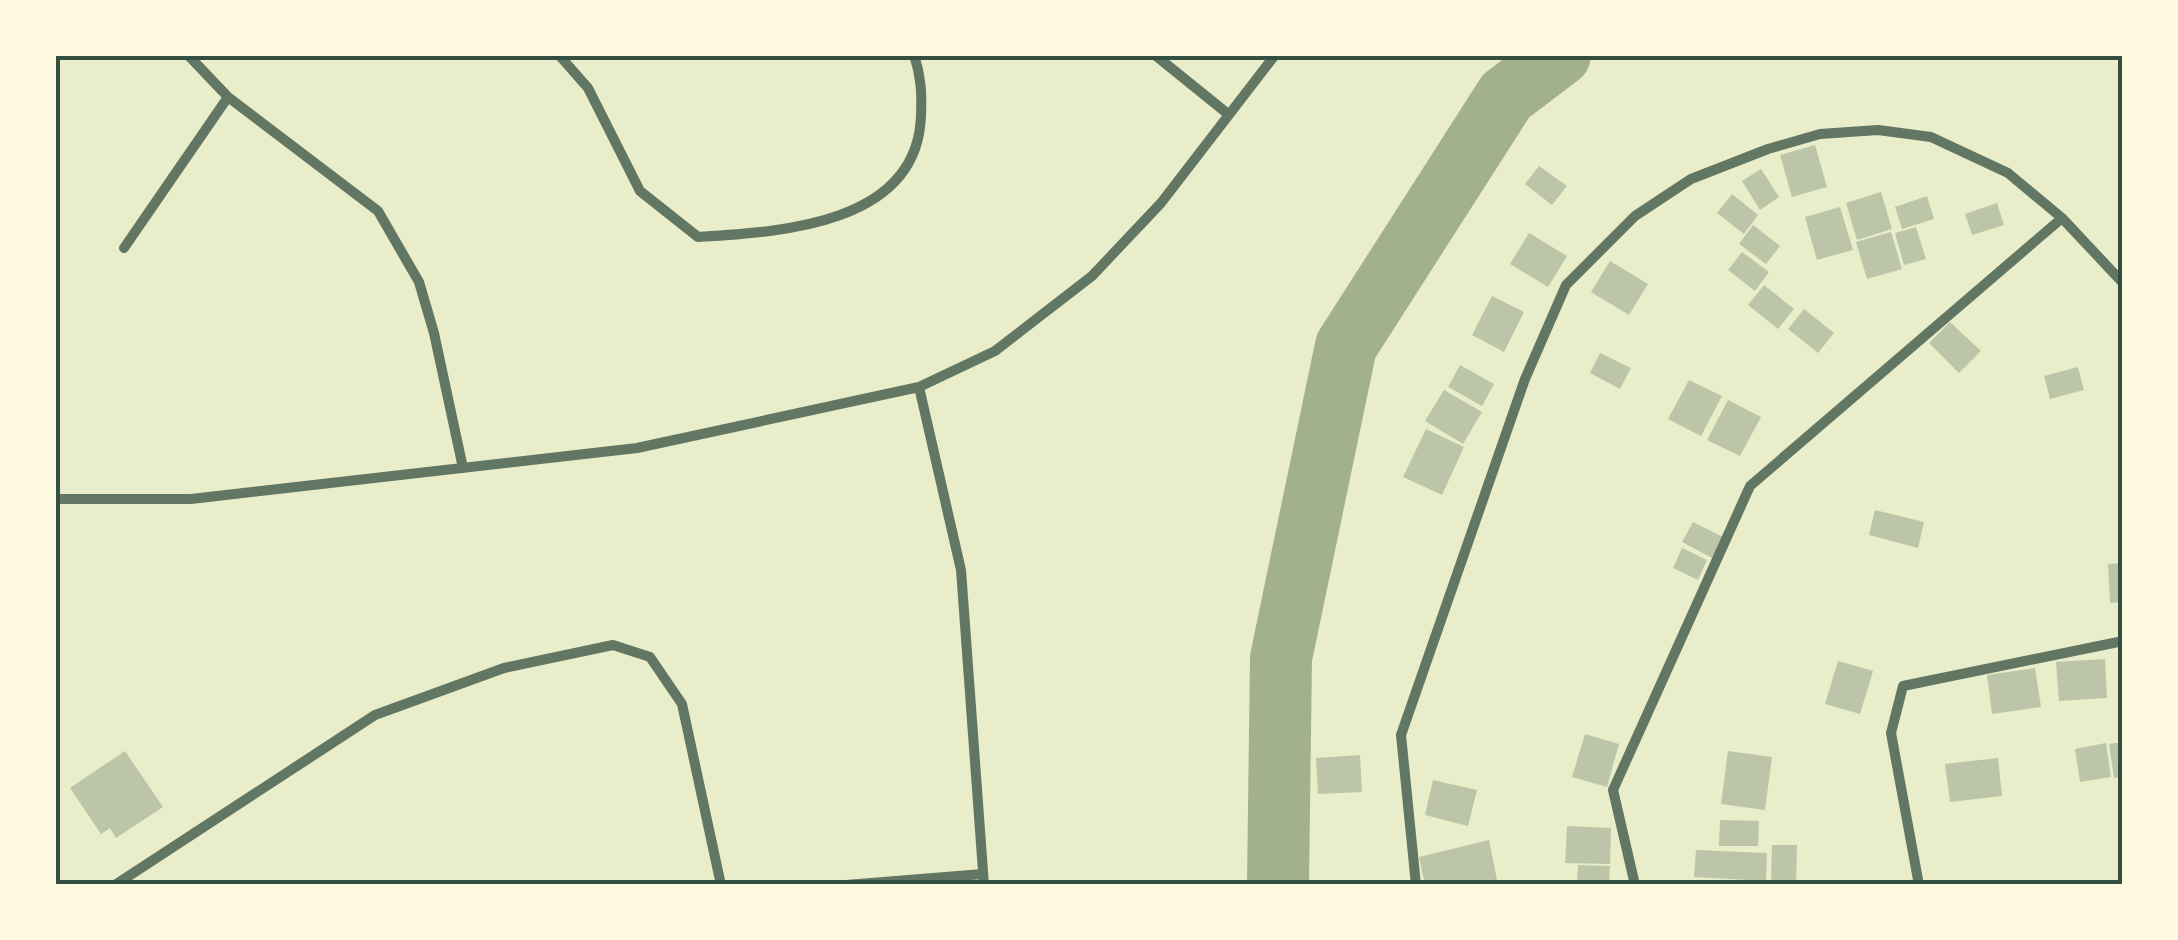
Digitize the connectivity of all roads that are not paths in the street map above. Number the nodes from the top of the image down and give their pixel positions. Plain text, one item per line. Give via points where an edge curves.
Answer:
1 (188, 55) edge
2 (558, 55) edge
3 (914, 55) edge
4 (1155, 55) edge
5 (1275, 55) edge
6 (228, 97) junction
7 (1228, 114) junction
8 (2062, 218) junction
9 (124, 248) dead end
10 (2123, 283) edge
11 (918, 387) junction
12 (463, 468) junction
13 (55, 499) edge
14 (2123, 641) edge
15 (984, 880) edge
16 (115, 885) edge
17 (721, 885) edge
18 (846, 885) edge
19 (1416, 885) edge
20 (1635, 885) edge
21 (1919, 885) edge

1 - 6 street
2 - 3 street via 588,88 640,191 698,238 779,232 858,210 903,174 920,135 922,79
4 - 7 street
5 - 7 street
6 - 9 street
6 - 12 street via 378,211 419,282
7 - 11 street via 1161,203 1092,276 996,351
8 - 10 street
8 - 19 street via 2008,173 1931,137 1878,130 1820,134 1691,178 1635,216 1566,286 1525,379 1402,735
8 - 20 street via 1750,486 1613,790
11 - 12 street via 637,448
11 - 15 street via 961,570
12 - 13 street via 191,499
14 - 21 street via 1902,686 1891,732
15 - 18 street
16 - 17 street via 376,715 504,668 613,645 650,656 682,704

